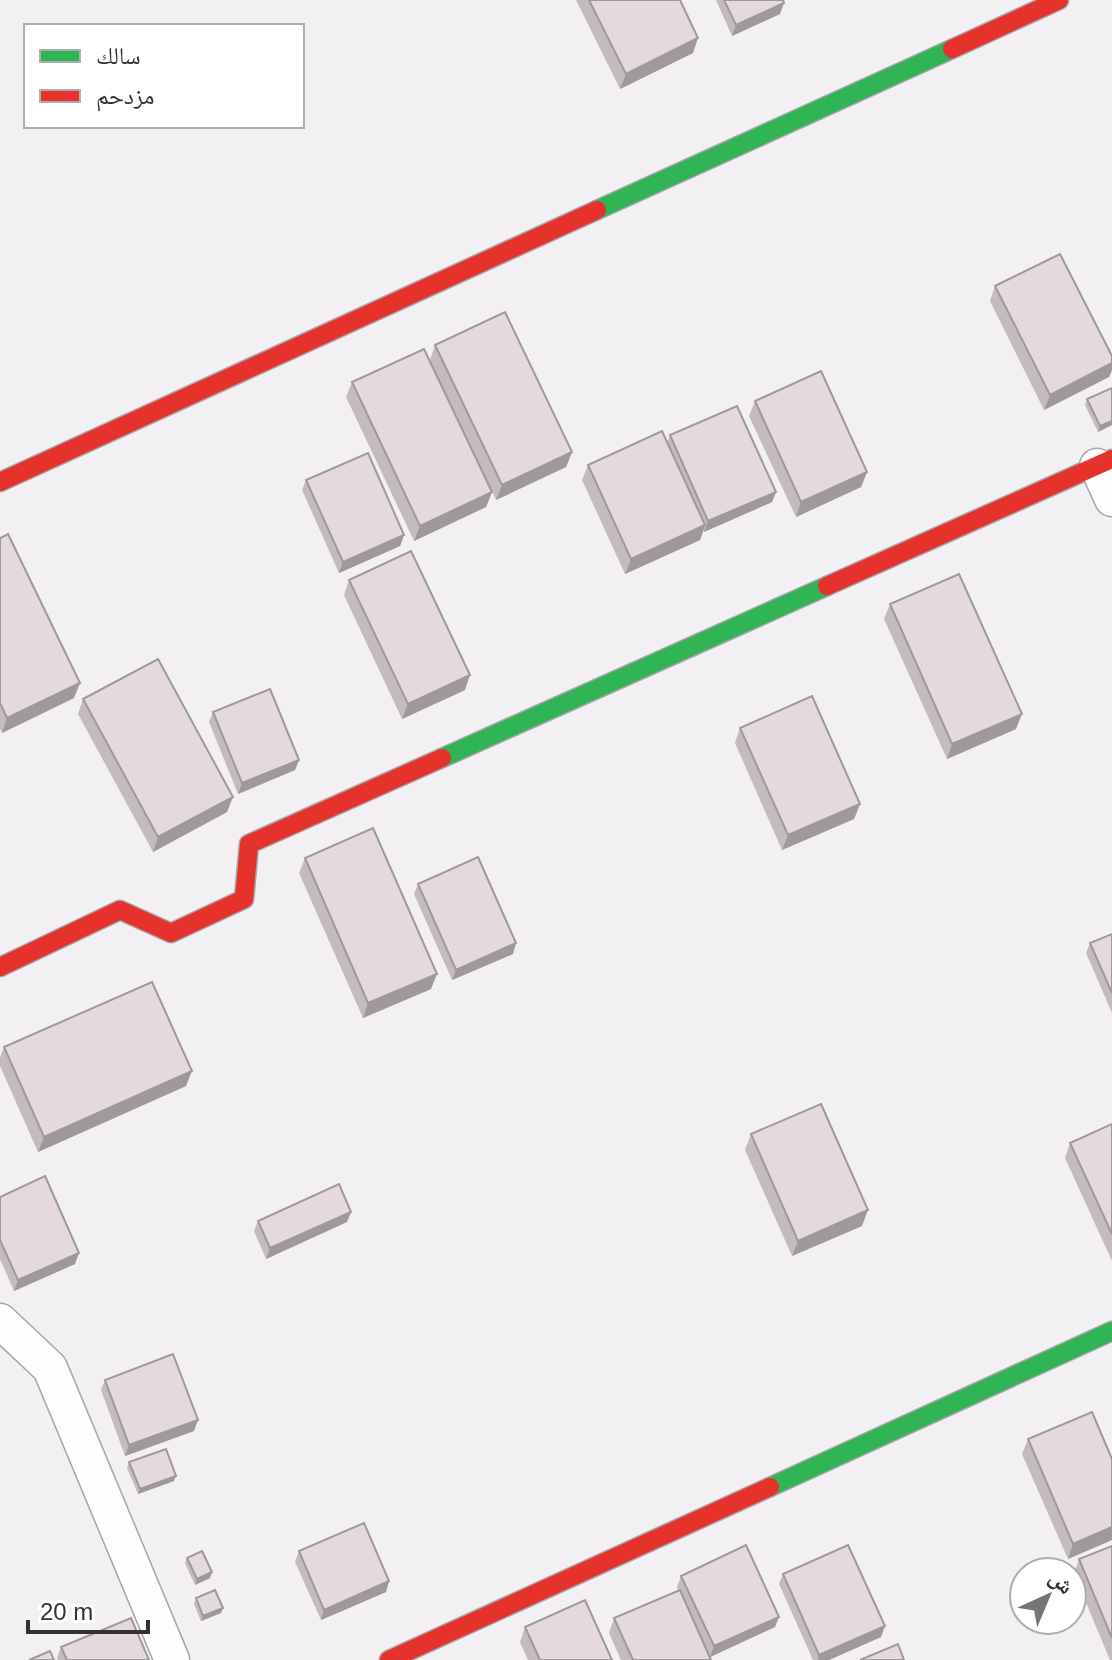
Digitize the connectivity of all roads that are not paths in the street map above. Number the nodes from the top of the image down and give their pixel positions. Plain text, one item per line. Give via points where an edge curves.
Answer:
1 (1059, 0) edge
2 (1104, 462) edge
3 (0, 482) edge
4 (1112, 499) edge
5 (0, 967) edge
6 (0, 1321) edge
7 (1112, 1331) edge
8 (172, 1660) edge
9 (389, 1660) edge

1 - 3 street
2 - 4 street
2 - 5 street via 249,844 244,899 171,933 120,910
6 - 8 street via 50,1368
7 - 9 street

